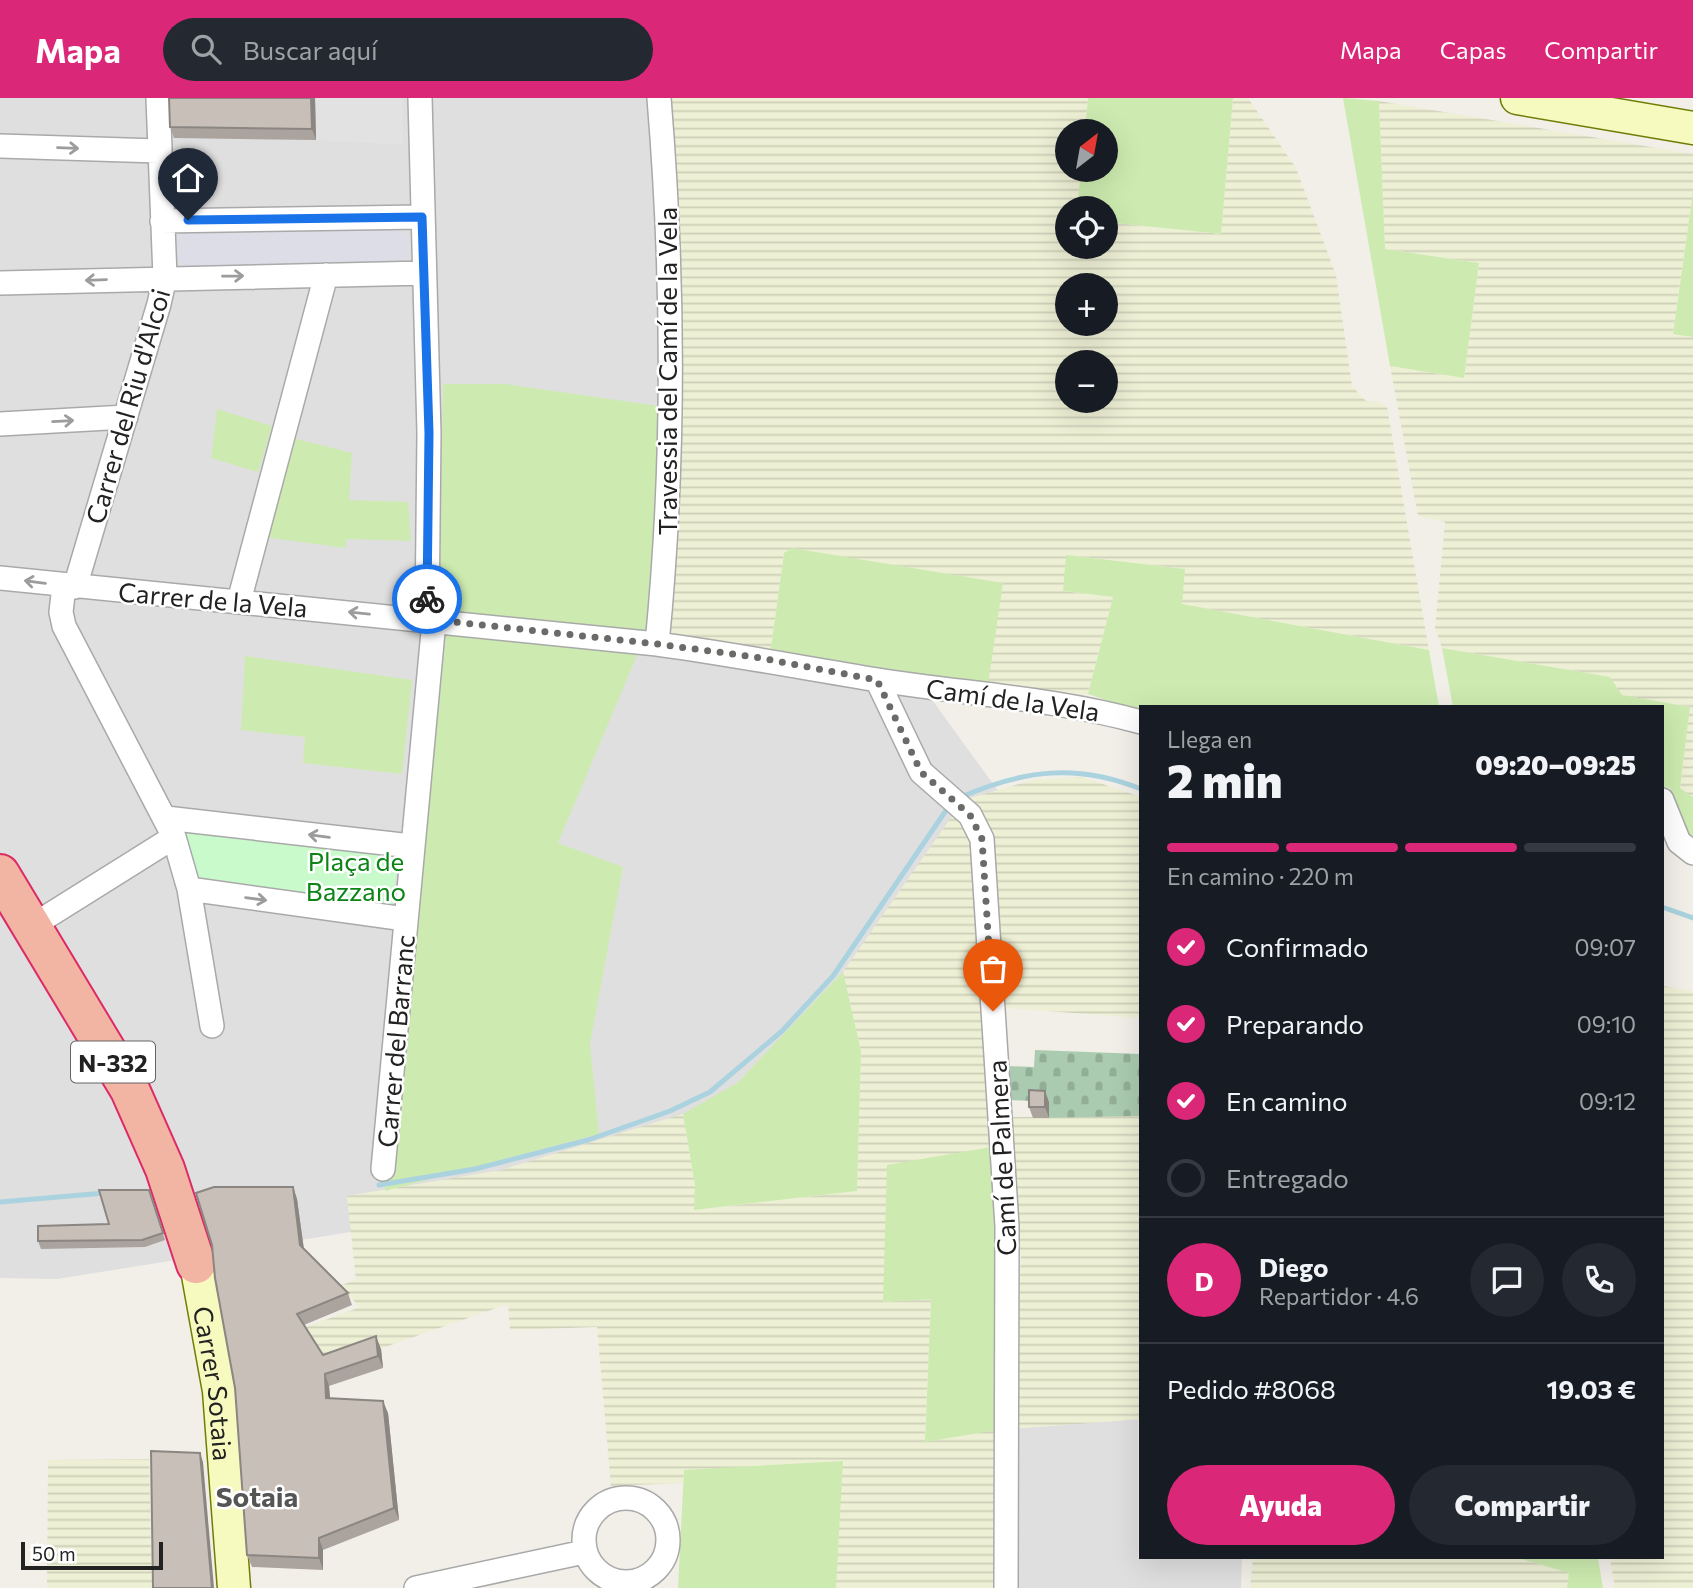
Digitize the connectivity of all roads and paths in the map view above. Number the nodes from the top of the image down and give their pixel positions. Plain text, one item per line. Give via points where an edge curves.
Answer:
1 (158, 98) edge
2 (420, 98) edge
3 (659, 98) edge
4 (1517, 98) edge
5 (1693, 128) edge
6 (0, 146) edge
7 (158, 150) junction
8 (422, 217) junction
9 (162, 221) junction
10 (424, 273) junction
11 (326, 275) junction
12 (164, 277) junction
13 (0, 284) edge
14 (126, 417) junction
15 (0, 424) edge
16 (0, 578) edge
17 (69, 586) junction
18 (239, 601) junction
19 (430, 620) junction
20 (657, 644) junction
21 (877, 680) junction
22 (1139, 721) edge
23 (1664, 805) edge
24 (170, 828) junction
25 (411, 846) junction
26 (1693, 853) edge
27 (0, 874) edge
28 (188, 889) junction
29 (405, 919) junction
30 (32, 926) junction
31 (212, 1026) dead end
32 (383, 1169) dead end
33 (196, 1264) joint
34 (584, 1552) dead end
35 (234, 1588) edge
36 (416, 1588) edge
37 (1006, 1588) edge

1 - 7 street, Carrer del Riu d'Alcoi
2 - 8 street, Carrer del Barranc
3 - 20 street, Travessia del Camí de la Vela via 672,348 668,531
4 - 5 main road
6 -> 7 street
7 - 9 street, Carrer del Riu d'Alcoi
8 - 9 street
8 - 10 street, Carrer del Barranc
9 - 12 street, Carrer del Riu d'Alcoi
10 - 11 street
10 - 19 street, Carrer del Barranc
12 -> 11 street
11 - 18 street
12 -> 13 street
12 - 14 street, Carrer del Riu d'Alcoi
15 -> 14 street
14 - 17 street, Carrer del Riu d'Alcoi
17 -> 16 street, Carrer de la Vela
17 - 18 street, Carrer de la Vela
17 - 24 street, Carrer del Riu d'Alcoi via 61,612 64,626
19 -> 18 street, Carrer de la Vela
19 - 20 street, Camí de la Vela
19 - 25 street, Carrer del Barranc
20 - 21 street, Camí de la Vela
21 - 22 street, Camí de la Vela via 1088,707
21 - 37 street, Camí de Palmera via 921,772 970,815 982,839 1007,1226
23 - 26 street via 1679,842
25 -> 24 street
24 - 28 street, Carrer del Riu d'Alcoi
24 - 30 street
25 - 29 street, Carrer del Barranc
27 - 30 highway, N-332
28 -> 29 street
28 - 31 street, Carrer del Riu d'Alcoi
29 - 32 street, Carrer del Barranc
30 - 33 highway, N-332 via 130,1090 165,1169
33 - 35 main road, Carrer Sotaia via 219,1391
34 - 36 street

